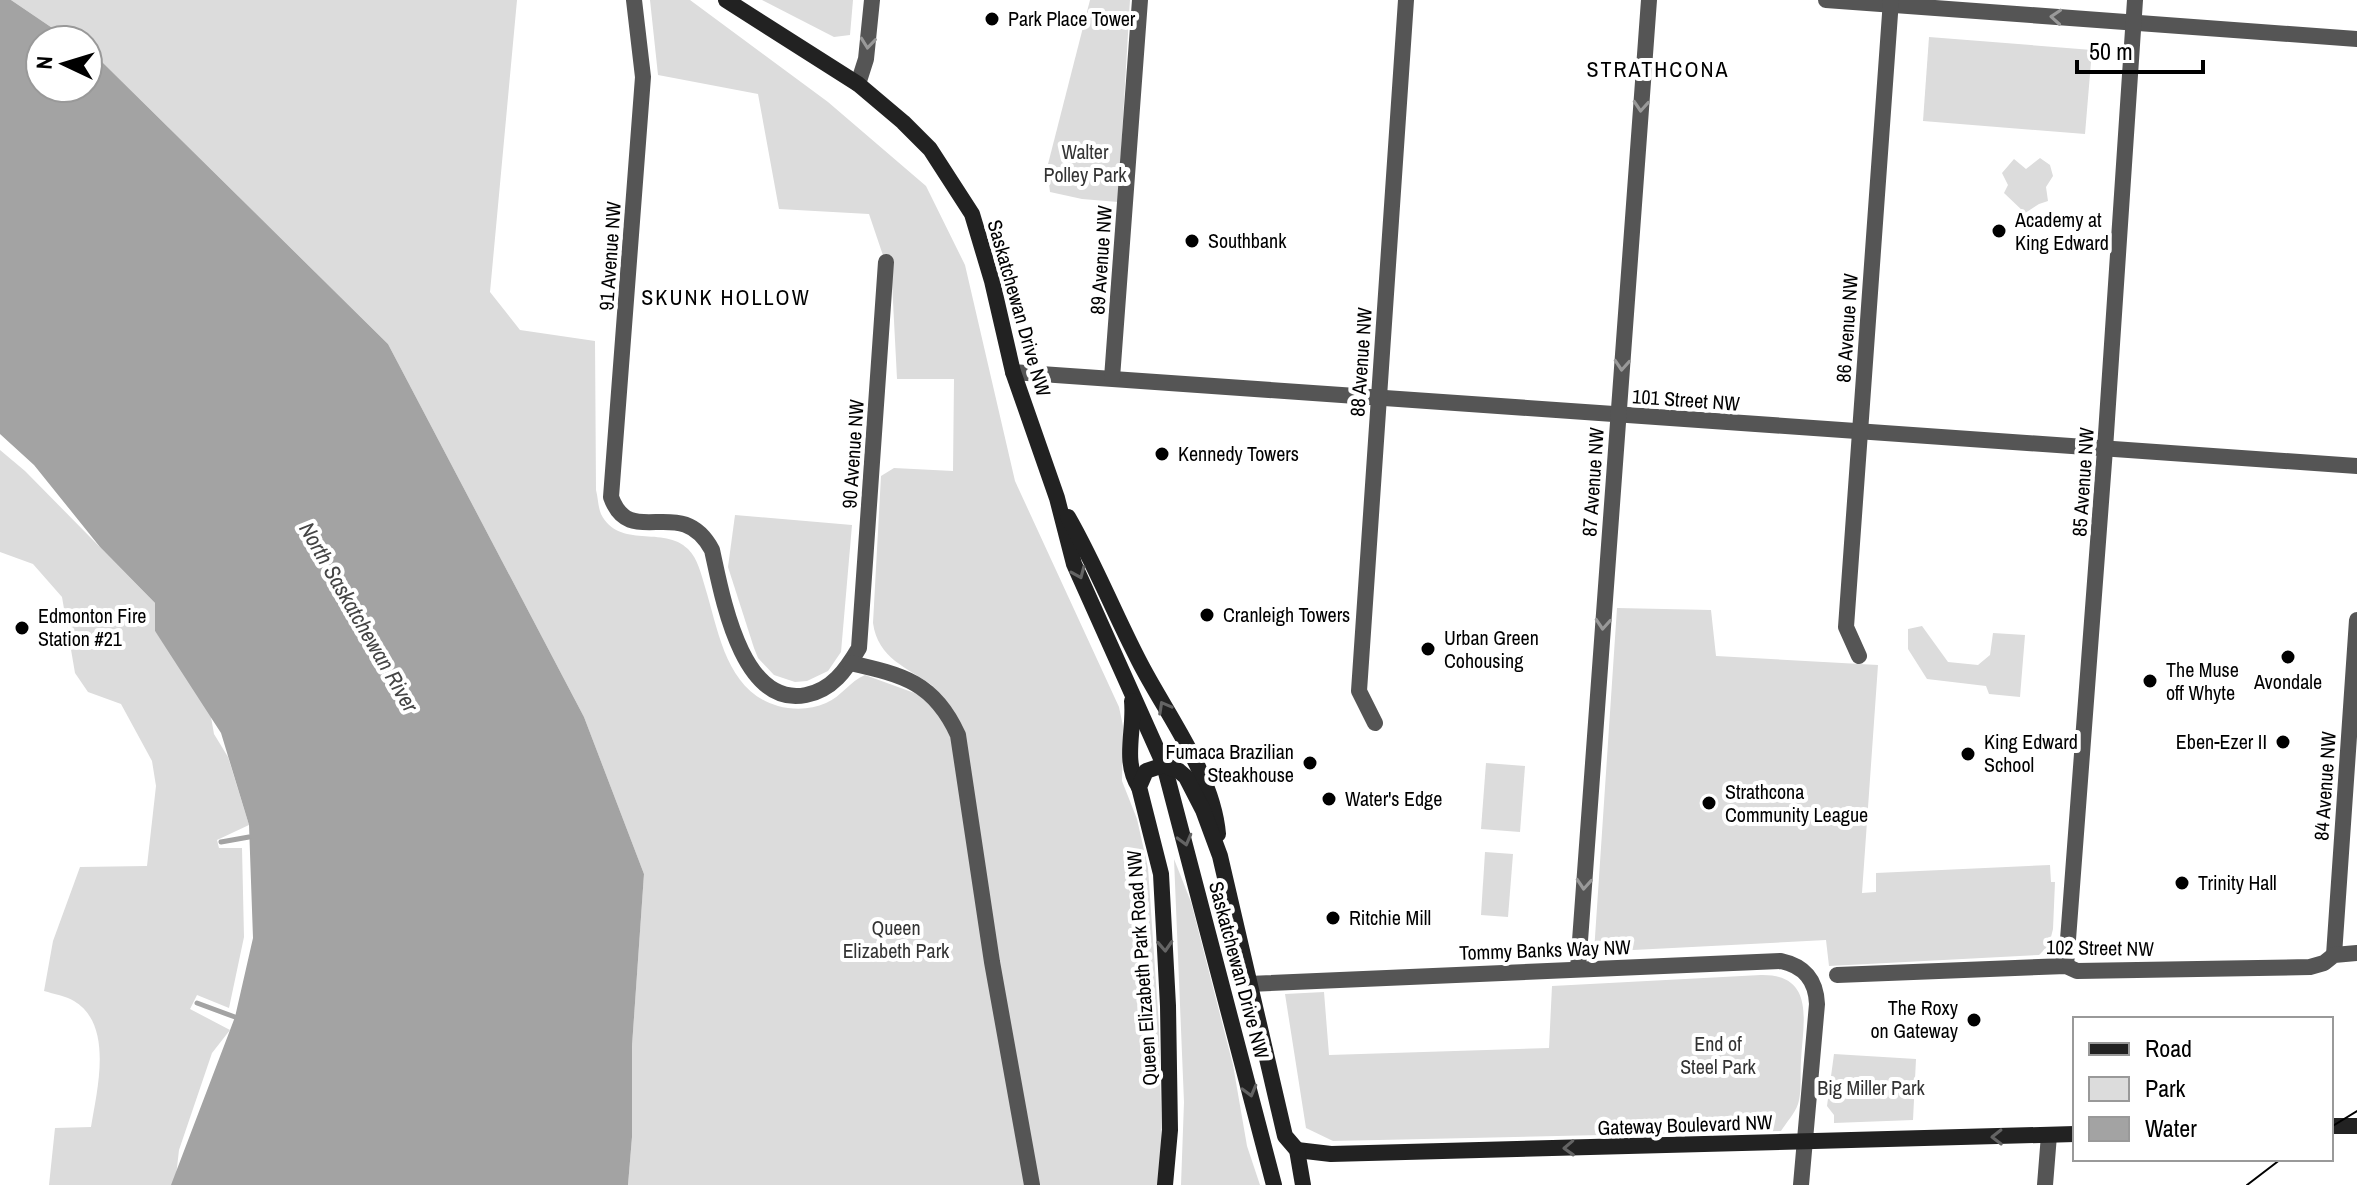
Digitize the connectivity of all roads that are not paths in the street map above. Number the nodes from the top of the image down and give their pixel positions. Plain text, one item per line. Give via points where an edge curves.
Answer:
1 (634, 0) edge
2 (726, 0) edge
3 (872, 0) edge
4 (1140, 0) edge
5 (1406, 0) edge
6 (1649, 0) edge
7 (1826, 0) edge
8 (2135, 0) edge
9 (1891, 2) edge
10 (2134, 23) junction
11 (2357, 39) edge
12 (858, 84) junction
13 (886, 262) dead end
14 (1013, 372) junction
15 (1112, 378) junction
16 (1379, 398) junction
17 (1618, 415) junction
18 (1859, 432) junction
19 (2105, 449) junction
20 (2357, 466) edge
21 (1057, 498) junction
22 (2357, 620) edge
23 (855, 656) junction
24 (1859, 656) dead end
25 (1130, 687) junction
26 (1375, 723) dead end
27 (1164, 765) junction
28 (1139, 787) junction
29 (1220, 856) junction
30 (2357, 953) edge
31 (2334, 955) junction
32 (2066, 966) junction
33 (1578, 968) junction
34 (1837, 975) dead end
35 (1249, 984) junction
36 (2333, 1126) edge
37 (2357, 1126) edge
38 (2073, 1134) edge
39 (2049, 1135) junction
40 (1805, 1141) junction
41 (1297, 1150) junction
42 (1032, 1185) edge
43 (1165, 1185) edge
44 (1274, 1185) edge
45 (1290, 1185) edge
46 (1303, 1185) edge
47 (1801, 1185) edge
48 (2045, 1185) edge

1 - 23 street, 91 Avenue NW via 643,77 611,488 614,506 636,523 678,521 707,540 738,642 763,685 785,695 811,694 834,682
2 - 12 main road, Saskatchewan Drive NW
3 -> 12 street
4 - 15 street, 89 Avenue NW
5 - 16 street, 88 Avenue NW
6 -> 17 street, 87 Avenue NW
7 - 9 street
8 - 10 street, 85 Avenue NW
10 -> 9 street
9 - 18 street, 86 Avenue NW
10 - 11 street
10 - 19 street, 85 Avenue NW
12 - 14 main road, Saskatchewan Drive NW via 930,149 972,214
13 - 23 street, 90 Avenue NW
14 - 15 street, 101 Street NW
14 - 21 main road, Saskatchewan Drive NW
15 - 16 street, 101 Street NW
16 - 17 street, 101 Street NW
16 - 26 street, 88 Avenue NW via 1359,691
17 - 18 street, 101 Street NW
17 -> 33 street, 87 Avenue NW
18 - 19 street, 101 Street NW
18 - 24 street, 86 Avenue NW via 1846,627
19 - 20 street, 101 Street NW
19 - 32 street, 85 Avenue NW
21 -> 25 main road, Saskatchewan Drive NW via 1074,564
29 -> 21 main road, Saskatchewan Drive NW via 1214,802
22 - 31 street, 84 Avenue NW
23 - 42 street via 920,684 958,735
25 - 27 main road, Saskatchewan Drive NW
25 - 28 main road, Queen Elizabeth Park Road NW via 1130,760
27 - 28 main road via 1146,771
27 - 29 main road, Saskatchewan Drive NW via 1186,777
27 -> 44 main road, Saskatchewan Drive NW
28 -> 43 main road, Queen Elizabeth Park Road NW via 1161,874 1170,1077
29 - 35 main road, Saskatchewan Drive NW
30 - 31 street, 102 Street NW
31 - 32 street, 102 Street NW via 2310,967 2077,971
32 - 34 street, 102 Street NW
33 - 35 street, Tommy Banks Way NW
33 - 40 street, Tommy Banks Way NW via 1781,961 1808,975 1817,1004
35 - 41 main road, Saskatchewan Drive NW via 1285,1136
36 - 37 main road
38 - 39 main road, Gateway Boulevard NW
39 -> 40 main road, Gateway Boulevard NW
39 - 48 street
40 -> 41 main road, Gateway Boulevard NW via 1331,1154
40 - 47 street
41 - 45 main road
41 - 46 main road, Saskatchewan Drive NW

